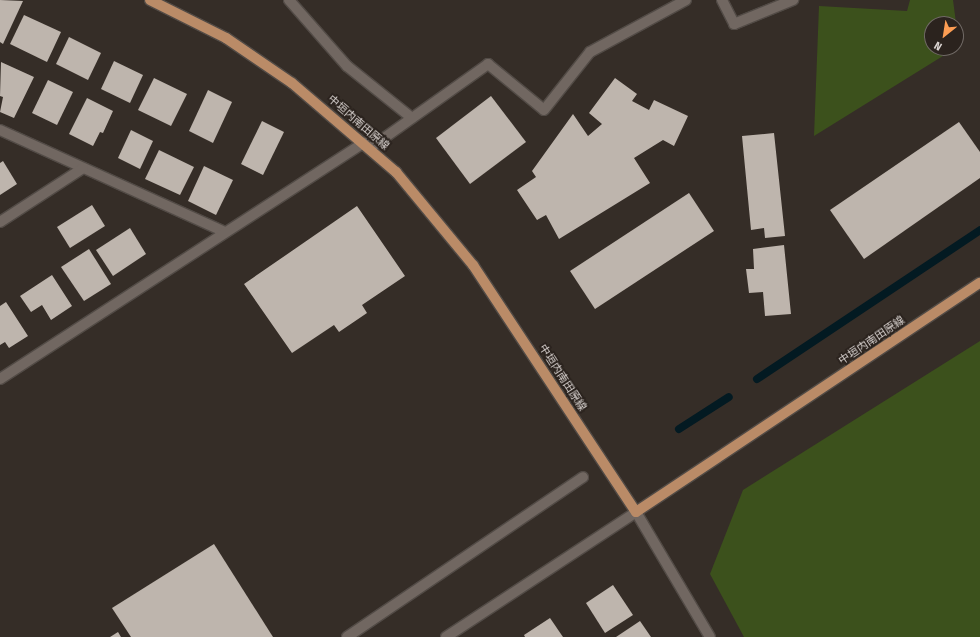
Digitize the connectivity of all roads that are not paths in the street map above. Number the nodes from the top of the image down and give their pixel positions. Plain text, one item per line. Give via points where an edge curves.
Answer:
1 (150, 0) edge
2 (289, 0) edge
3 (686, 0) edge
4 (722, 0) edge
5 (794, 0) edge
6 (412, 118) junction
7 (1, 132) edge
8 (367, 146) junction
9 (83, 168) junction
10 (0, 222) edge
11 (225, 232) junction
12 (980, 283) edge
13 (0, 379) edge
14 (583, 477) dead end
15 (636, 512) junction
16 (347, 637) edge
17 (446, 637) edge
18 (710, 637) edge

1 - 8 main road, 中垣内南田原線 via 226,38 292,83
2 - 6 street via 347,66
3 - 6 street via 590,52 544,110 488,64
4 - 5 street via 734,24
6 - 8 street
7 - 9 street
8 - 11 street
8 - 15 main road, 中垣内南田原線 via 396,172 473,265
9 - 10 street
9 - 11 street
11 - 13 street
12 - 15 main road, 中垣内南田原線
14 - 16 street
15 - 17 street
15 - 18 street

